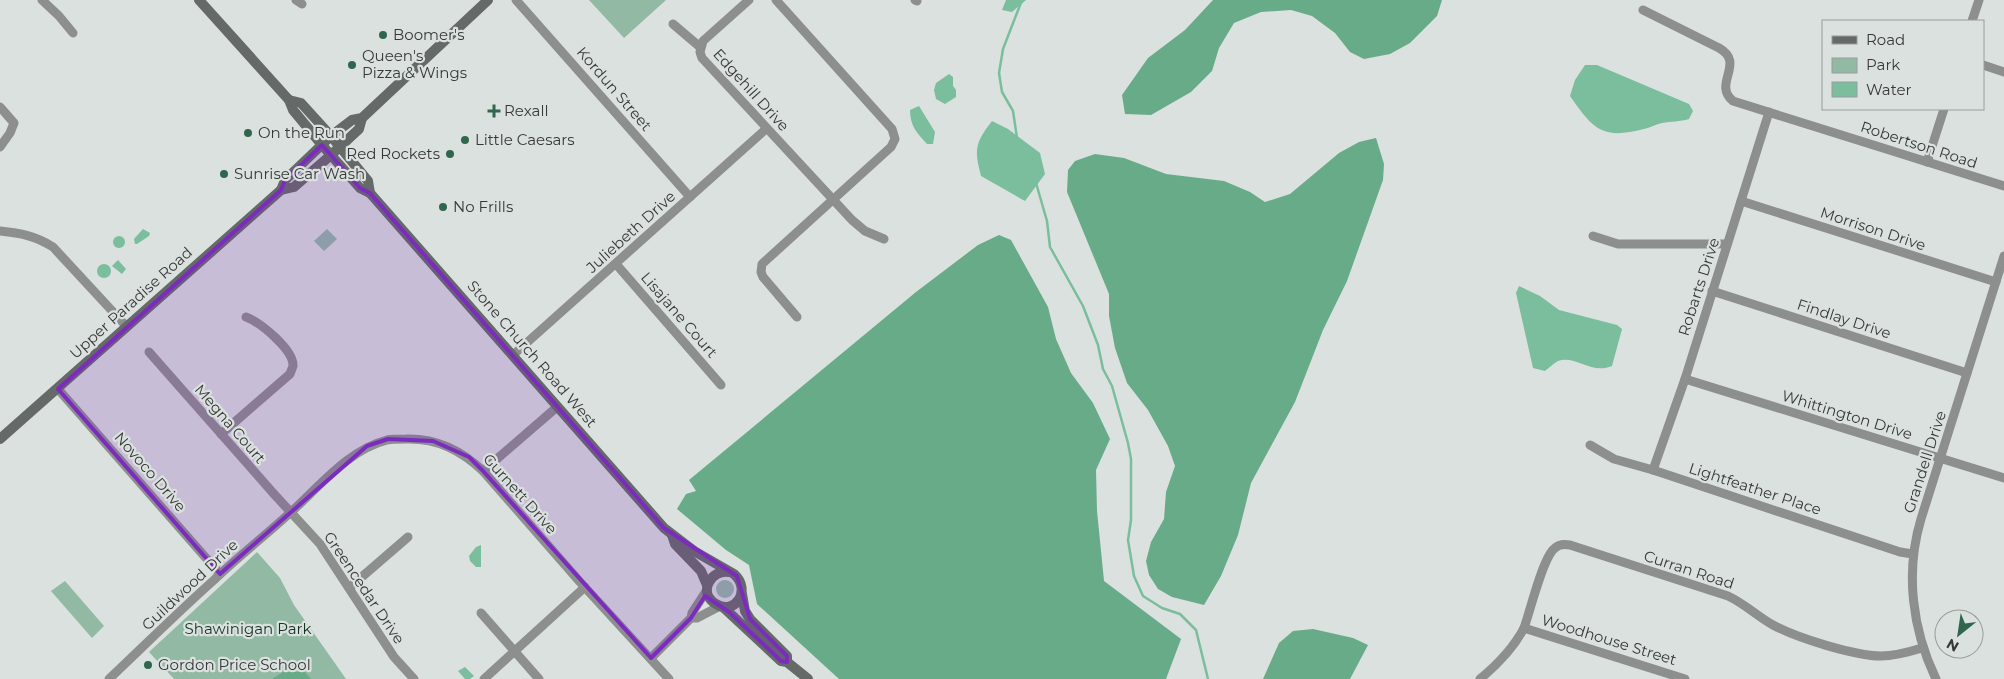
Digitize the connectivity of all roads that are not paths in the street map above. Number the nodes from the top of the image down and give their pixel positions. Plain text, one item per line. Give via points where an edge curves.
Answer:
1 (42, 0) edge
2 (199, 0) edge
3 (488, 0) edge
4 (516, 0) edge
5 (749, 0) edge
6 (776, 0) edge
7 (1979, 0) edge
8 (1643, 10) dead end
9 (1972, 20) edge
10 (673, 24) dead end
11 (72, 33) dead end
12 (700, 46) junction
13 (1984, 65) edge
14 (2004, 72) edge
15 (289, 100) junction
16 (0, 107) edge
17 (1944, 110) edge
18 (1769, 112) junction
19 (362, 118) junction
20 (766, 129) junction
21 (331, 136) junction
22 (322, 145) junction
23 (0, 147) edge
24 (340, 147) junction
25 (331, 155) junction
26 (1927, 162) junction
27 (2004, 186) edge
28 (281, 190) junction
29 (370, 193) junction
30 (690, 197) junction
31 (833, 200) junction
32 (1741, 202) junction
33 (0, 231) edge
34 (1593, 236) dead end
35 (884, 240) dead end
36 (1727, 244) junction
37 (2004, 256) edge
38 (616, 264) junction
39 (1996, 282) junction
40 (1712, 291) junction
41 (246, 317) dead end
42 (797, 317) dead end
43 (127, 327) junction
44 (149, 352) dead end
45 (513, 355) junction
46 (1968, 373) junction
47 (1685, 379) junction
48 (721, 385) dead end
49 (58, 389) junction
50 (557, 406) junction
51 (221, 434) junction
52 (1, 436) edge
53 (1590, 445) dead end
54 (1940, 459) junction
55 (1653, 470) junction
56 (483, 471) junction
57 (2003, 479) edge
58 (290, 513) junction
59 (672, 535) junction
60 (408, 537) dead end
61 (1914, 554) junction
62 (729, 572) junction
63 (220, 574) junction
64 (584, 587) junction
65 (349, 588) junction
66 (707, 588) junction
67 (742, 594) junction
68 (721, 606) junction
69 (481, 613) dead end
70 (691, 618) junction
71 (1524, 628) junction
72 (1922, 648) junction
73 (514, 651) junction
74 (650, 658) junction
75 (787, 662) junction
76 (110, 679) edge
77 (414, 679) edge
78 (484, 679) edge
79 (539, 679) edge
80 (669, 679) edge
81 (808, 679) edge
82 (1480, 679) edge
83 (1685, 679) edge
84 (1936, 679) edge

1 - 11 street via 60,16
2 - 15 main road, Stone Church Road West
3 - 19 main road, Upper Paradise Road
4 - 30 street, Kordun Street
5 - 12 street, Edgehill Drive
6 - 31 street via 892,129 896,139
7 - 9 street
8 - 18 street, Robertson Road via 1724,51 1731,65 1725,86 1729,97
10 - 12 street
12 - 20 street, Edgehill Drive via 702,58
13 - 14 street
15 - 21 main road, Stone Church Road West via 301,103
15 - 22 main road, Stone Church Road West via 293,110
16 - 23 street via 14,123
17 - 26 street
18 - 26 street, Robertson Road
18 - 32 street, Robarts Drive
19 - 21 main road, Upper Paradise Road via 352,120
19 - 24 main road, Upper Paradise Road via 359,129
20 - 30 street, Juliebeth Drive
20 - 31 street, Edgehill Drive
21 - 22 main road, Upper Paradise Road
21 - 24 main road, Stone Church Road West
22 - 25 main road, Stone Church Road West
22 - 28 main road, Upper Paradise Road via 285,180
24 - 25 main road, Upper Paradise Road
24 - 29 main road, Stone Church Road West via 368,181
25 - 28 main road, Upper Paradise Road via 294,187
25 - 29 main road, Stone Church Road West via 360,188
26 - 27 street, Robertson Road
28 - 43 main road, Upper Paradise Road
29 - 45 main road, Stone Church Road West
30 - 38 street, Juliebeth Drive
31 - 35 street, Edgehill Drive via 859,227
31 - 42 street via 762,266 763,277
32 - 36 street, Robarts Drive
32 - 39 street, Morrison Drive
33 - 43 street via 22,233 53,246
34 - 36 street via 1618,244
36 - 40 street, Robarts Drive
37 - 39 street, Grandell Drive
38 - 45 street, Juliebeth Drive
38 - 48 street, Lisajane Court
39 - 46 street, Grandell Drive
40 - 46 street, Findlay Drive
40 - 47 street, Robarts Drive
41 - 51 street via 270,332 290,356 293,366 290,374
43 - 49 main road, Upper Paradise Road
44 - 51 street, Megna Court
45 - 50 main road, Stone Church Road West
46 - 54 street, Grandell Drive
47 - 54 street, Whittington Drive
47 - 55 street, Robarts Drive
49 - 52 main road, Upper Paradise Road
49 - 63 street, Novoco Drive
50 - 56 street
50 - 59 main road, Stone Church Road West
51 - 58 street, Megna Court
53 - 55 street, Lightfeather Place via 1614,460
54 - 57 street, Whittington Drive
54 - 61 street, Grandell Drive via 1919,526
55 - 61 street, Lightfeather Place
56 - 58 street, Gurnett Drive via 452,447 433,441 388,440 367,446 346,461
56 - 64 street, Gurnett Drive
58 - 63 street, Guildwood Drive
58 - 65 street, Greencedar Drive via 320,544
59 - 62 main road
59 - 66 main road via 675,544 701,571
60 - 65 street
61 - 72 street, Grandell Drive via 1914,602
62 - 66 main road via 715,574
62 - 67 main road via 740,580
63 - 76 street, Guildwood Drive
64 - 73 street
64 - 74 street, Gurnett Drive
65 - 77 street, Greencedar Drive via 394,657
66 - 68 main road via 710,599
66 - 70 street
67 - 68 main road via 734,604
67 - 75 main road via 750,619 787,656
68 - 70 street
68 - 75 main road via 781,661
69 - 73 street
70 - 74 street
71 - 72 street, Curran Road via 1546,561 1555,547 1562,544 1728,596 1782,629 1843,650 1883,656
71 - 82 street via 1498,665
71 - 83 street, Woodhouse Street
72 - 84 street, Grandell Drive
73 - 78 street
73 - 79 street
74 - 80 street, Gurnett Drive
75 - 81 main road

